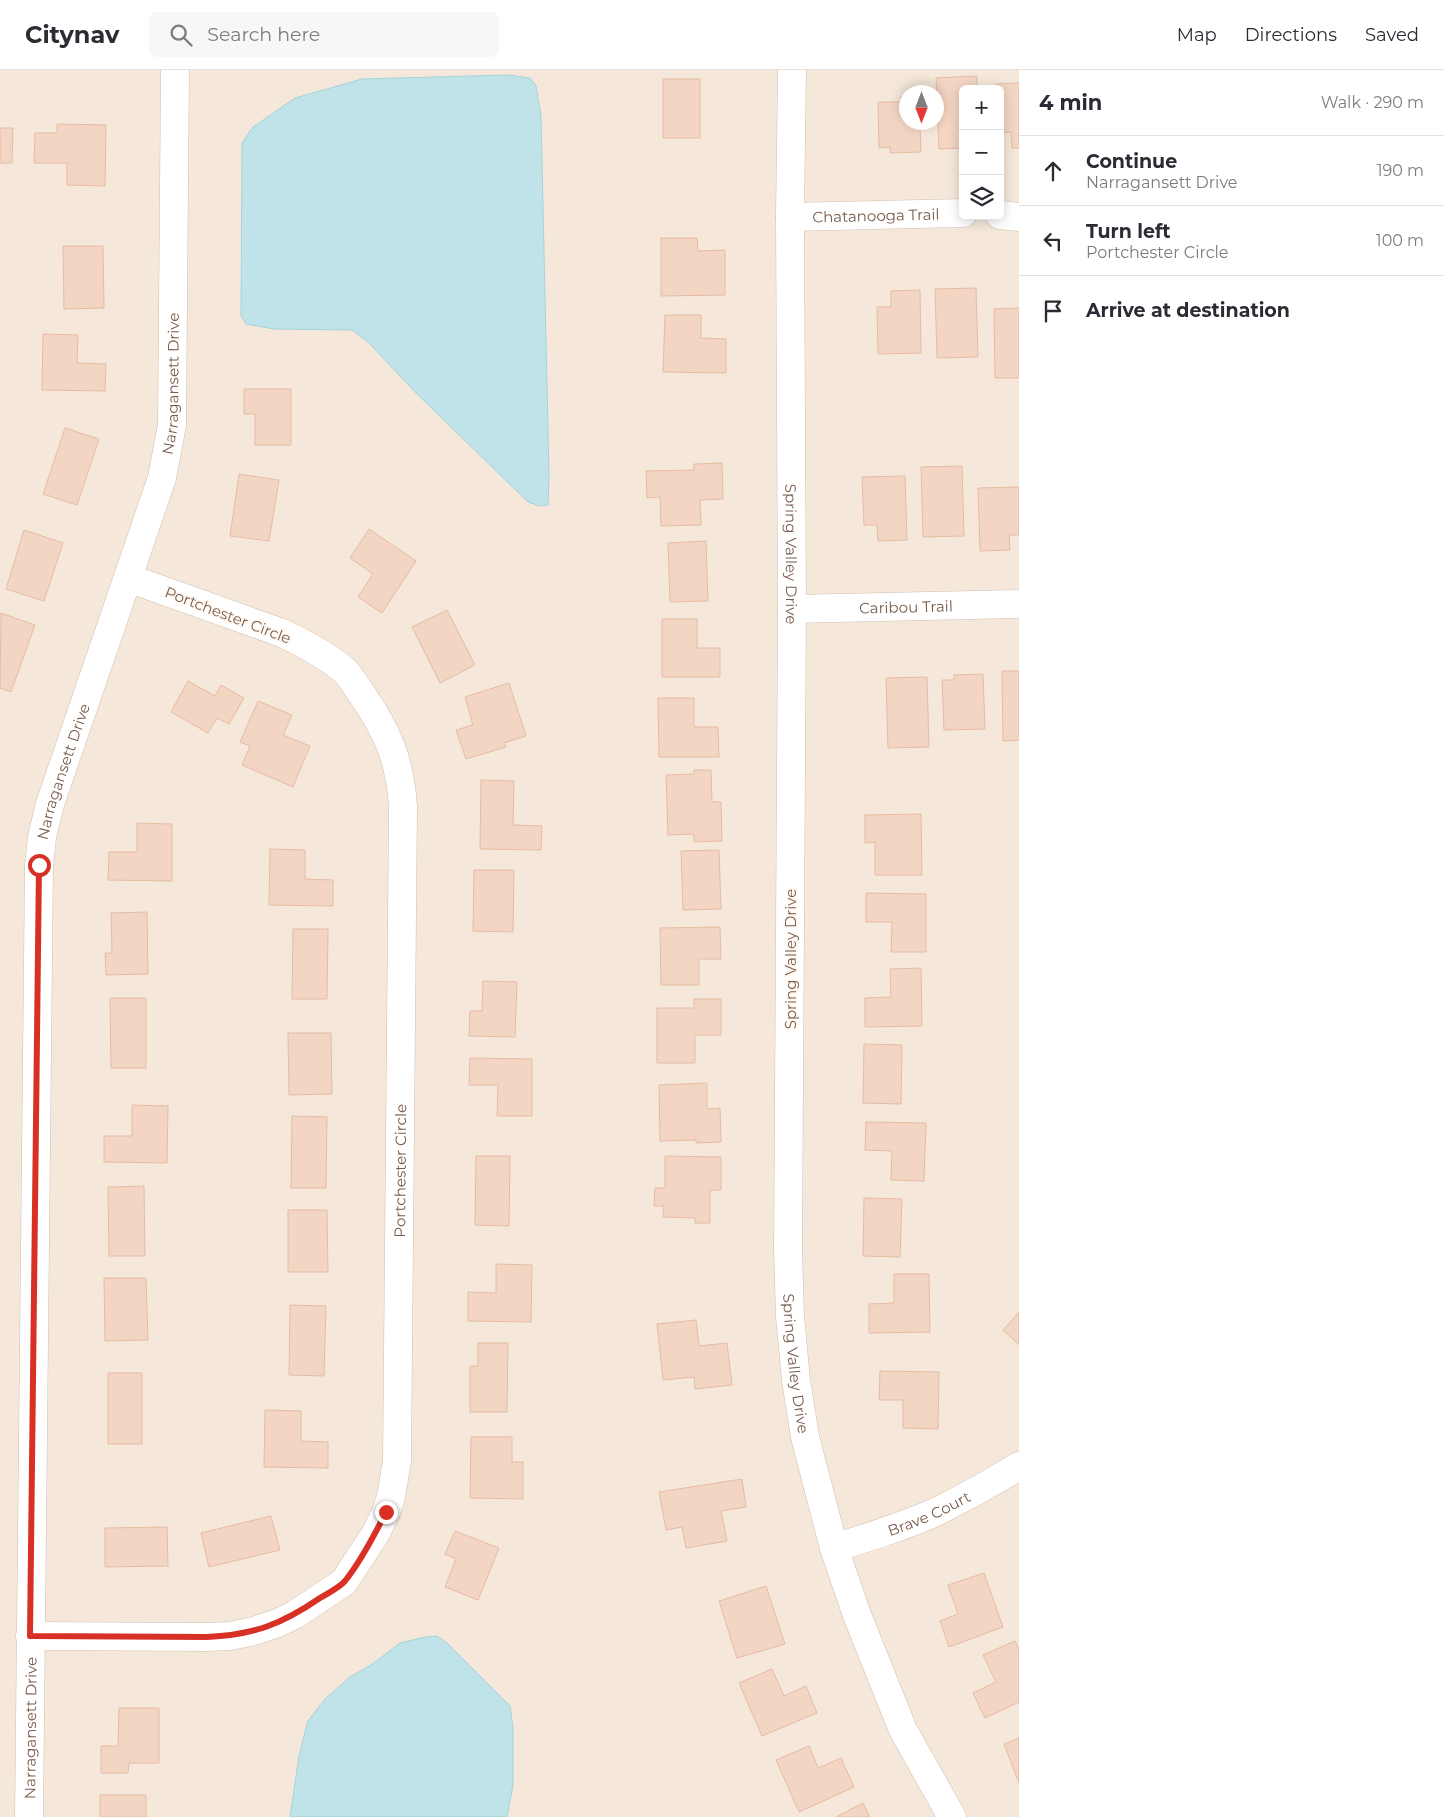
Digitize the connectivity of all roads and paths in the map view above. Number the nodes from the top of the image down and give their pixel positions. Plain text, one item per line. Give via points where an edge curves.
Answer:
1 (174, 70) edge
2 (792, 70) edge
3 (959, 213) edge
4 (1004, 215) edge
5 (790, 217) junction
6 (1019, 217) edge
7 (128, 578) junction
8 (1019, 604) edge
9 (792, 609) junction
10 (1019, 1466) edge
11 (834, 1548) junction
12 (30, 1636) junction
13 (29, 1817) edge
14 (952, 1817) edge

1 - 7 street, Narragansett Drive via 172,425 162,478
2 - 5 street, Spring Valley Drive
3 - 5 street, Chatanooga Trail
4 - 6 street
5 - 9 street, Spring Valley Drive
7 - 12 street, Narragansett Drive via 50,804 39,865
7 - 12 street, Portchester Circle via 282,633 346,672 375,713 395,754 403,807 397,1461 386,1512 344,1582 290,1617 230,1636
8 - 9 street, Caribou Trail
9 - 11 street, Spring Valley Drive via 790,1316 806,1437
10 - 11 street, Brave Court via 937,1511
11 - 14 street, Spring Valley Drive via 903,1730
12 - 13 street, Narragansett Drive

